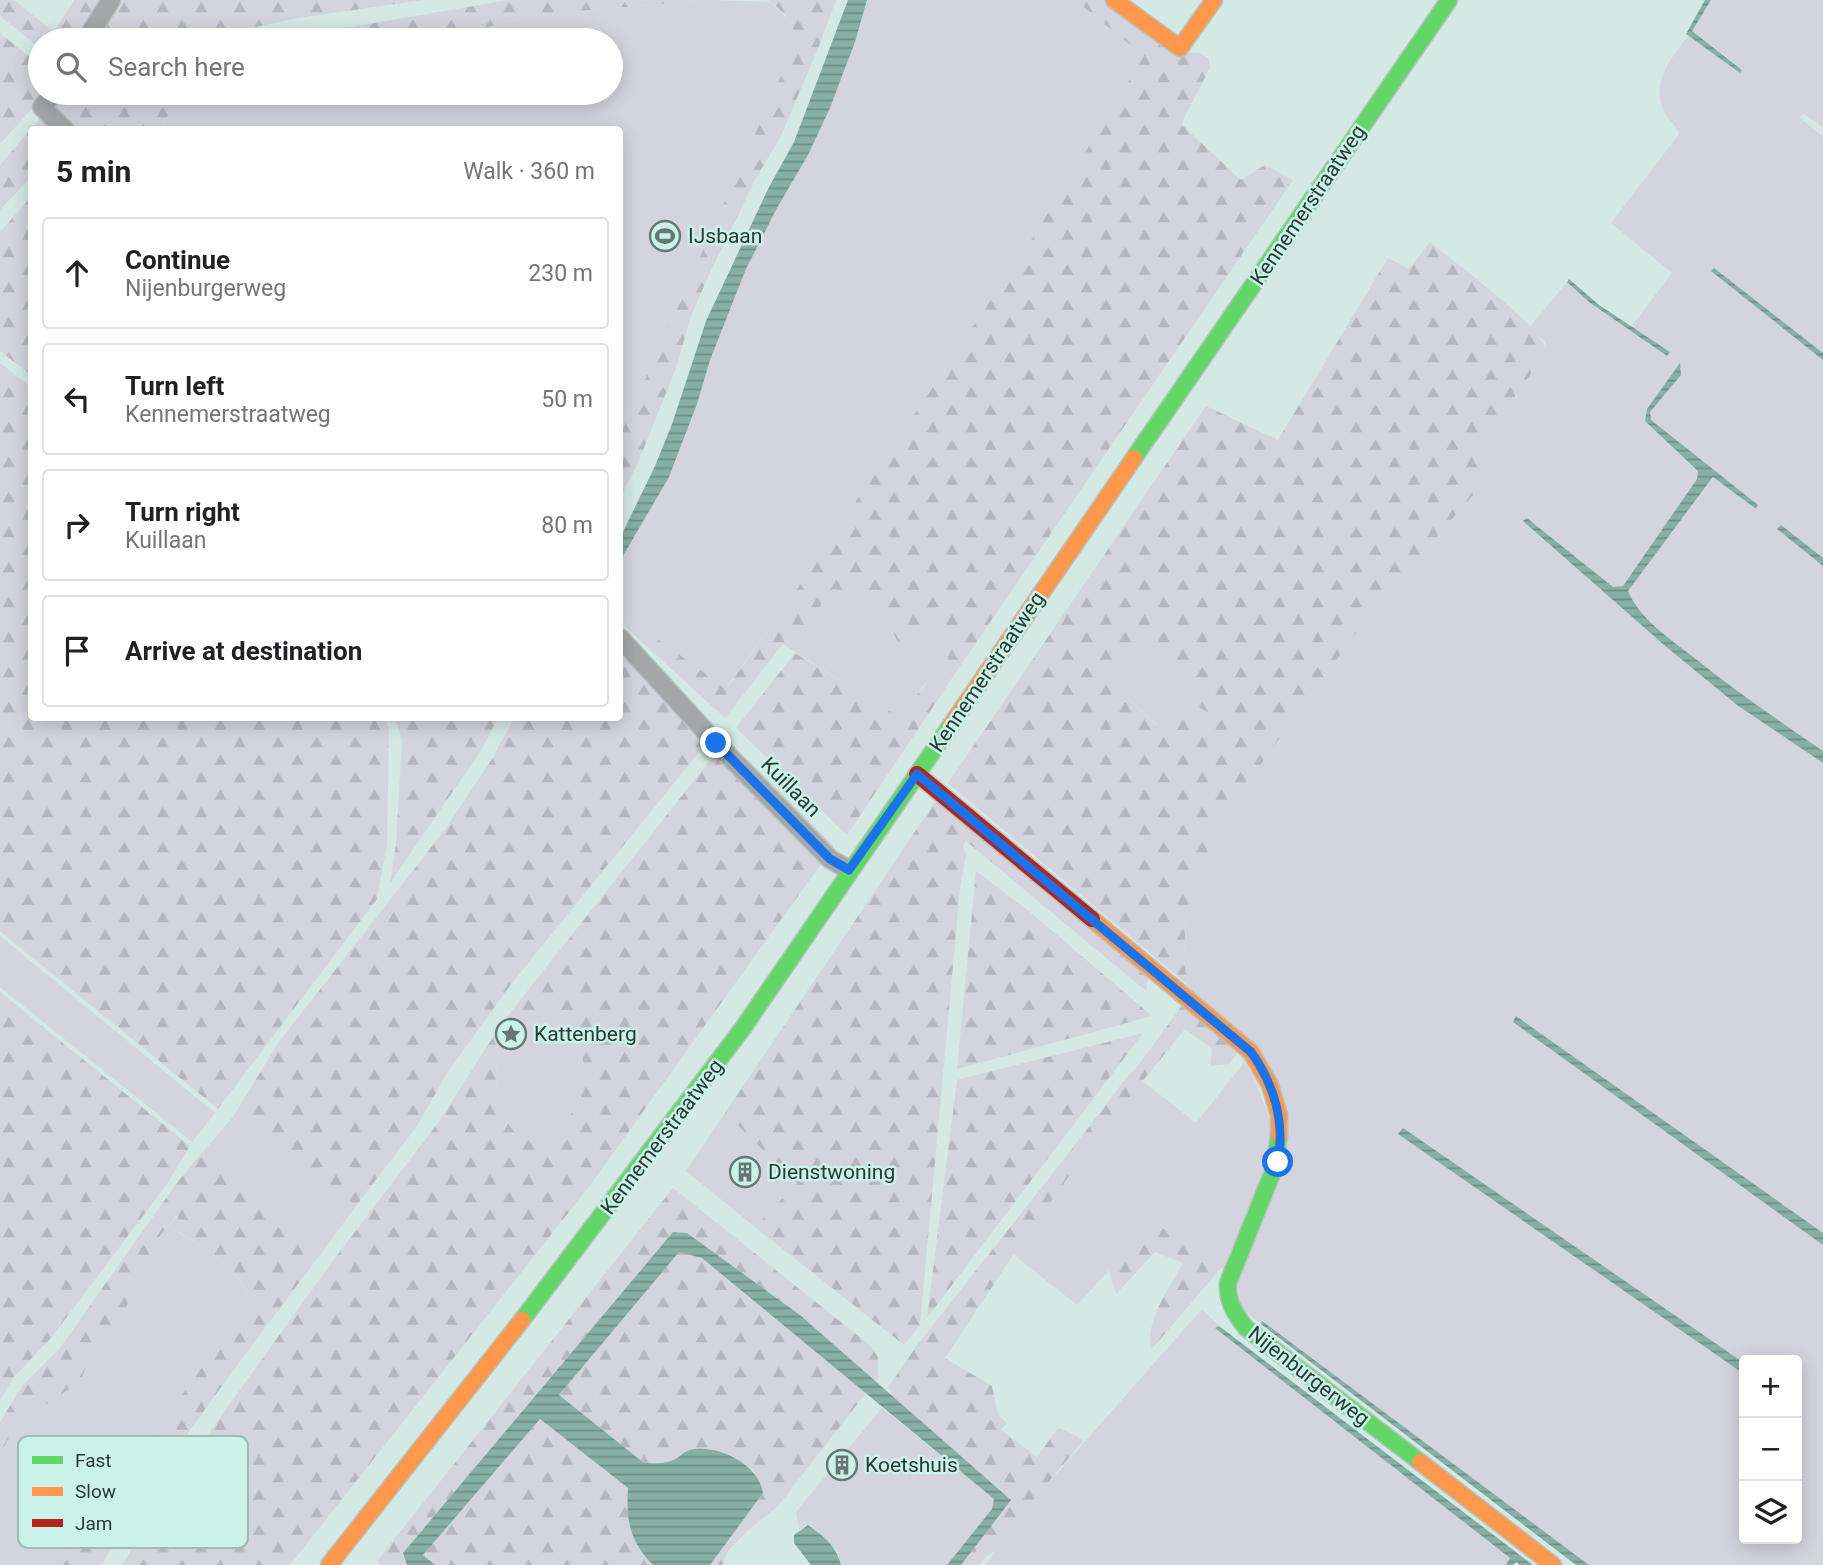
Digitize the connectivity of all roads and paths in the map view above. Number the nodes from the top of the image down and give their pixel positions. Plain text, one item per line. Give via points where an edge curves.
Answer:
1 (111, 0) edge
2 (1114, 0) edge
3 (1214, 0) edge
4 (1449, 0) edge
5 (94, 28) edge
6 (51, 105) edge
7 (63, 126) edge
8 (623, 641) edge
9 (917, 774) junction
10 (849, 870) junction
11 (329, 1565) edge
12 (1553, 1565) edge

1 - 5 street
2 - 3 main road via 1180,48
4 - 9 main road, Kennemerstraatweg
6 - 7 street
8 - 10 street, Kuillaan via 830,859
9 - 10 main road, Kennemerstraatweg
9 - 12 main road, Nijenburgerweg via 1251,1052 1262,1068 1276,1100 1280,1148 1273,1176 1228,1283 1234,1314 1246,1328
10 - 11 main road, Kennemerstraatweg via 743,1028 657,1144

